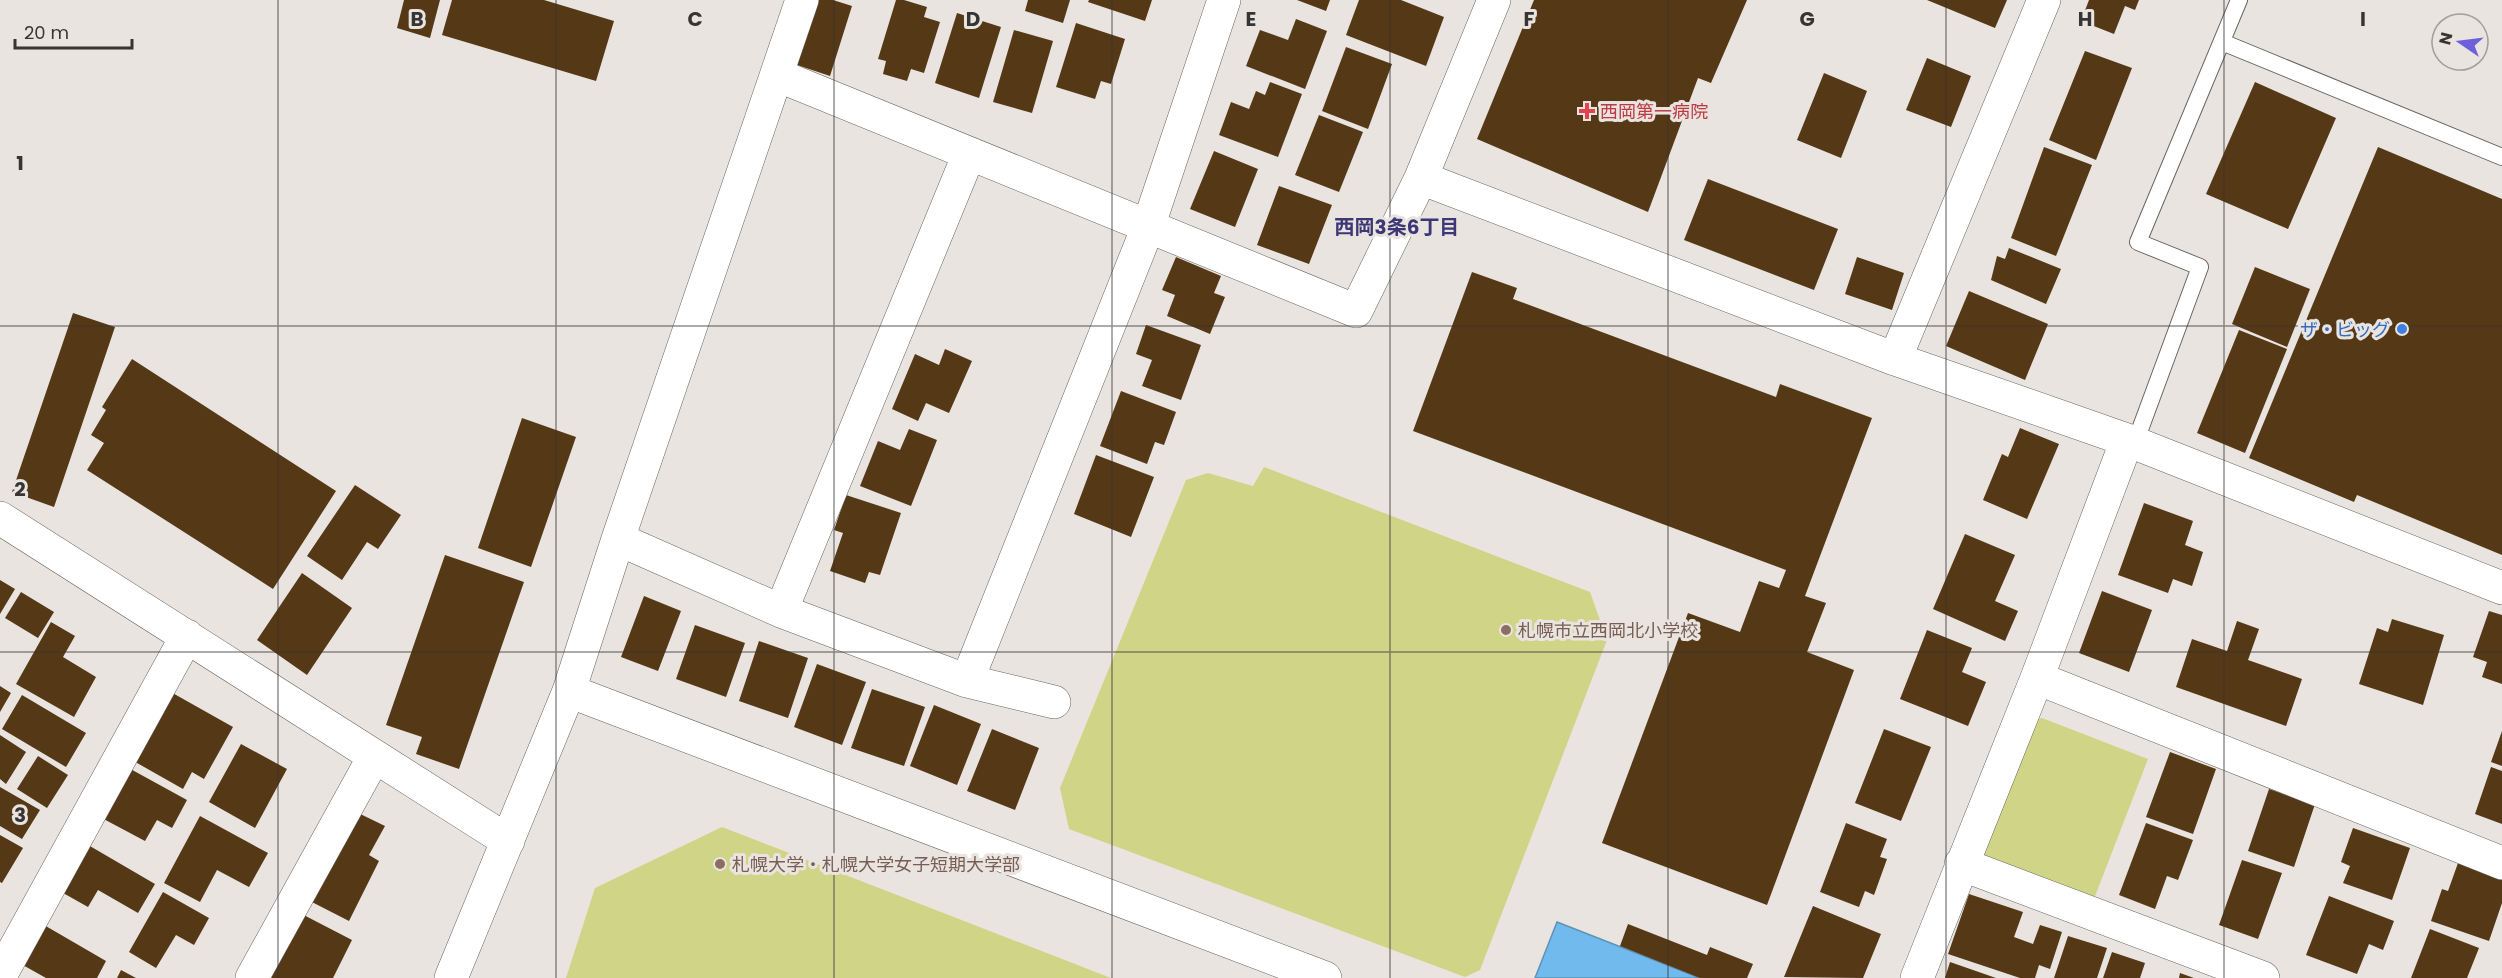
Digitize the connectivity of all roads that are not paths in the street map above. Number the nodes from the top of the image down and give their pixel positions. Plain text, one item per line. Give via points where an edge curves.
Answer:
1 (802, 0) edge
2 (1224, 0) edge
3 (1494, 0) edge
4 (2044, 0) edge
5 (2239, 0) edge
6 (2222, 42) junction
7 (777, 75) junction
8 (969, 154) junction
9 (2502, 157) edge
10 (1421, 178) junction
11 (1148, 227) junction
12 (1895, 359) junction
13 (2131, 442) junction
14 (0, 519) edge
15 (618, 539) junction
16 (2502, 588) edge
17 (781, 611) junction
18 (187, 636) junction
19 (2037, 678) junction
20 (967, 681) junction
21 (569, 691) junction
22 (1054, 702) dead end
23 (374, 757) junction
24 (508, 840) junction
25 (2502, 863) edge
26 (1961, 864) junction
27 (0, 976) edge
28 (252, 978) edge
29 (451, 978) edge
30 (1325, 978) edge
31 (1917, 978) edge
32 (2263, 978) edge

1 - 7 street
2 - 11 street
3 - 10 street
4 - 12 street
5 - 6 lane
6 - 9 lane
6 - 13 lane via 2138,242 2200,267
7 - 8 street
7 - 15 street
8 - 11 street
8 - 17 street
10 - 11 street via 1356,311
10 - 12 street
11 - 20 street
12 - 13 street
13 - 16 street
13 - 19 street
14 - 18 street
15 - 17 street
15 - 21 street
17 - 20 street
18 - 23 street
18 - 27 street
19 - 25 street
19 - 26 street
20 - 22 street
21 - 24 street
21 - 30 street
23 - 24 street
23 - 28 street
24 - 29 street
26 - 31 street
26 - 32 street

